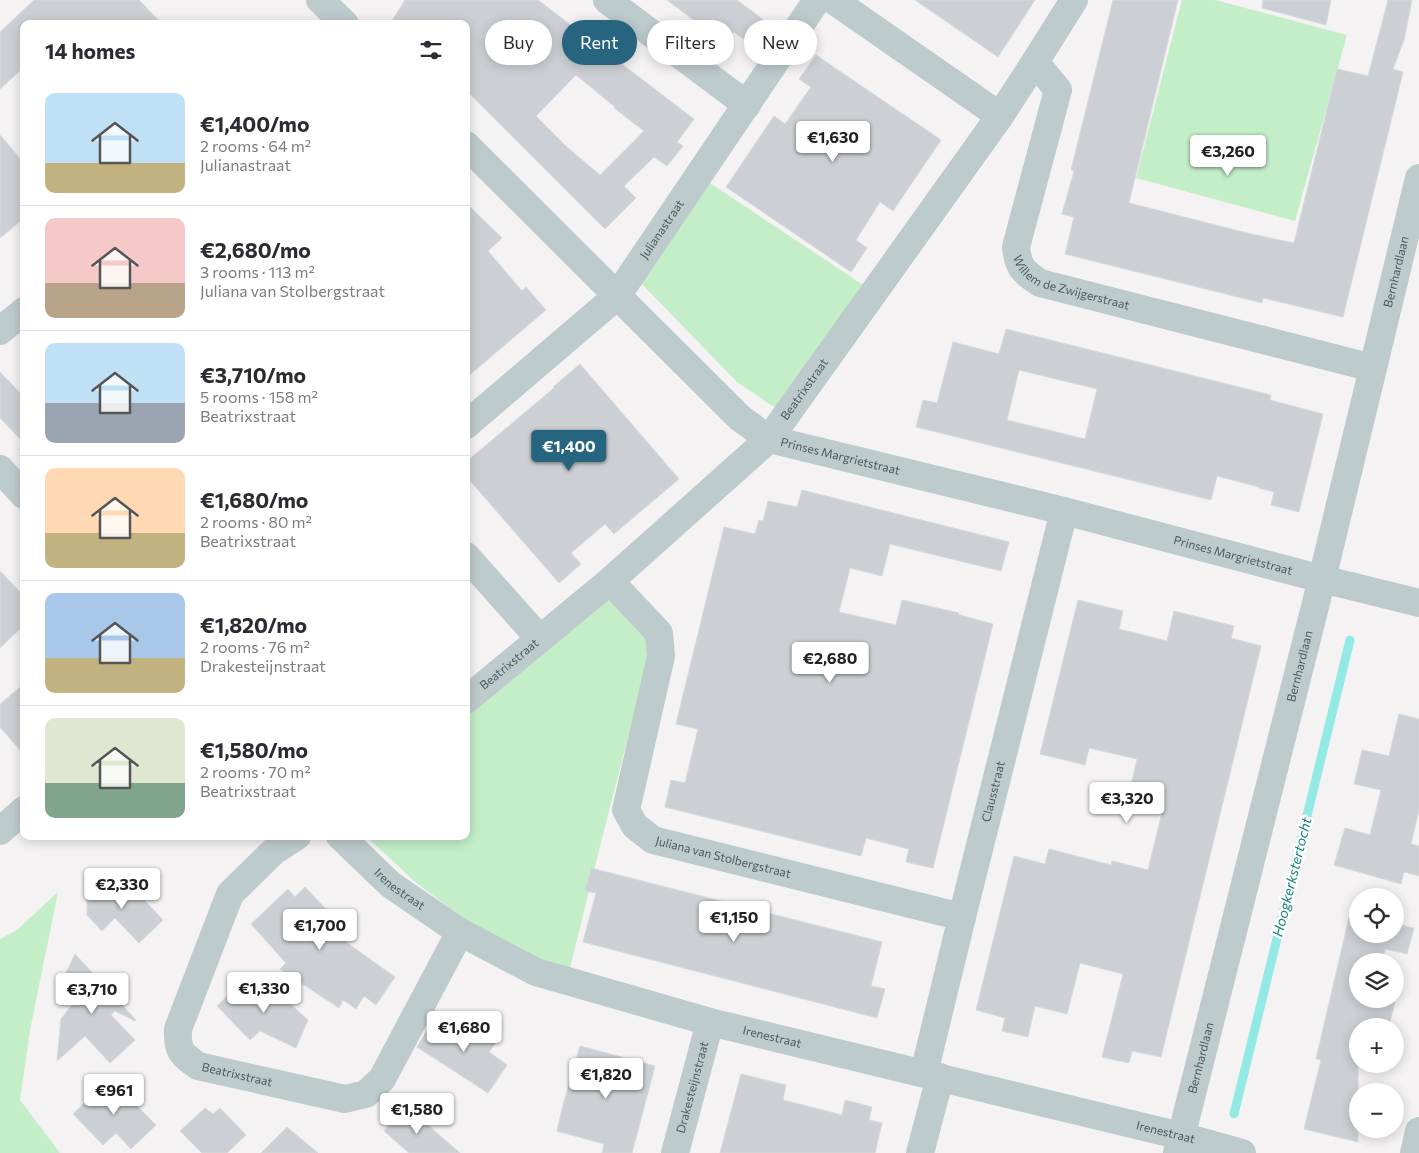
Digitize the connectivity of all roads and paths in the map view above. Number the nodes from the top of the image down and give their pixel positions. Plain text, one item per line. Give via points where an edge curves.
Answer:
1 (320, 0) edge
2 (607, 0) edge
3 (1074, 0) edge
4 (814, 3) edge
5 (345, 17) edge
6 (1036, 62) junction
7 (747, 105) junction
8 (1000, 116) junction
9 (470, 149) edge
10 (1419, 178) edge
11 (617, 296) junction
12 (20, 314) edge
13 (0, 331) edge
14 (1373, 368) junction
15 (470, 422) edge
16 (769, 439) junction
17 (0, 469) edge
18 (20, 491) edge
19 (1064, 511) junction
20 (470, 560) edge
21 (1322, 579) junction
22 (610, 581) junction
23 (1419, 603) edge
24 (540, 639) junction
25 (470, 697) edge
26 (20, 814) edge
27 (0, 831) edge
28 (291, 840) edge
29 (344, 840) edge
30 (962, 917) junction
31 (460, 932) junction
32 (710, 1022) junction
33 (932, 1075) junction
34 (1419, 1132) edge
35 (1179, 1144) edge
36 (675, 1153) edge
37 (920, 1153) edge
38 (1242, 1153) edge
39 (1414, 1153) edge

1 - 5 street
2 - 7 street
3 - 6 street
4 - 7 street, Julianastraat
4 - 8 street
6 - 8 street, Beatrixstraat
6 - 14 street, Willem de Zwijgerstraat via 1058,90 1016,247 1017,261 1027,274 1040,283
7 - 11 street, Julianastraat
8 - 16 street, Beatrixstraat
9 - 11 street, Prinses Margrietstraat
10 - 14 street, Bernhardlaan
11 - 15 street, Julianastraat
11 - 16 street, Prinses Margrietstraat via 740,418
12 - 13 street
14 - 21 street, Bernhardlaan
16 - 19 street, Prinses Margrietstraat
16 - 22 street, Beatrixstraat
17 - 18 street
19 - 21 street, Prinses Margrietstraat
19 - 30 street, Clausstraat
20 - 24 street
21 - 23 street, Prinses Margrietstraat
21 - 35 street, Bernhardlaan
22 - 24 street, Beatrixstraat
22 - 30 street, Juliana van Stolbergstraat via 658,633 661,656 626,810 635,826 653,840
24 - 25 street, Beatrixstraat
26 - 27 street
28 - 31 street, Beatrixstraat via 274,851 230,894 178,1029 177,1044 185,1057 198,1066 345,1099 366,1094 382,1079
29 - 31 street, Irenestraat via 391,885
30 - 33 street, Clausstraat
31 - 32 street, Irenestraat via 536,972
32 - 33 street, Irenestraat
32 - 36 street, Drakesteijnstraat
33 - 35 street, Irenestraat
33 - 37 street, Clausstraat
34 - 39 street
35 - 38 street, Irenestraat

